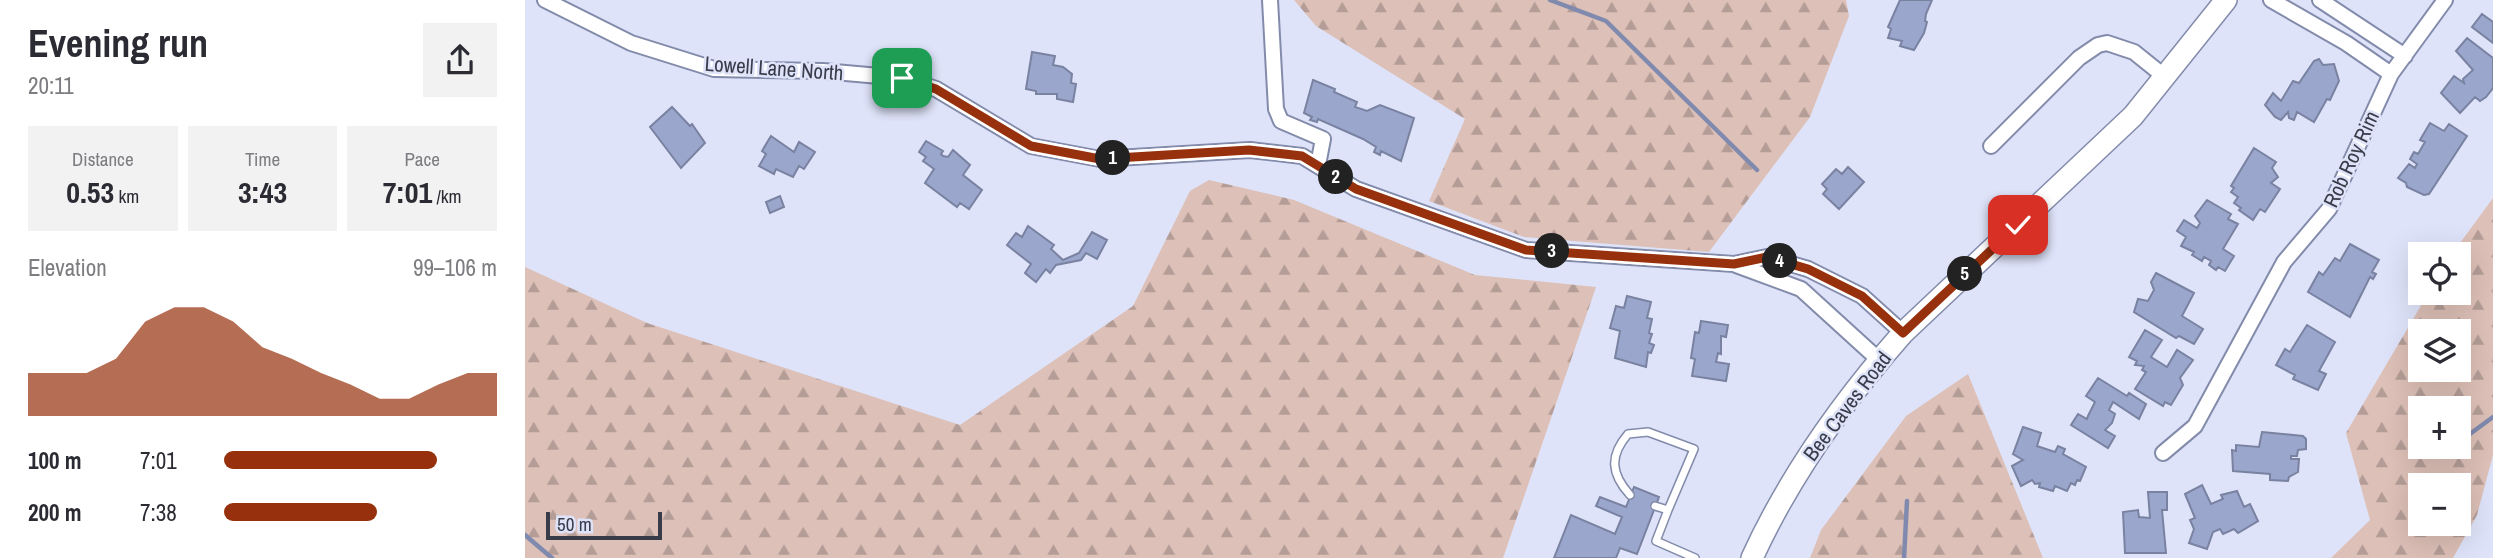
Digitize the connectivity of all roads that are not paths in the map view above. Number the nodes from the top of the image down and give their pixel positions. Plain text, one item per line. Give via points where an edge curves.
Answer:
1 (545, 0) edge
2 (1271, 0) edge
3 (2226, 0) edge
4 (2271, 0) edge
5 (2319, 0) edge
6 (2445, 0) edge
7 (2405, 56) junction
8 (2391, 74) junction
9 (2165, 76) junction
10 (1991, 146) dead end
11 (1318, 165) junction
12 (1734, 264) junction
13 (1903, 333) junction
14 (1879, 360) junction
15 (2163, 453) dead end
16 (1630, 495) dead end
17 (1655, 506) dead end
18 (1668, 510) junction
19 (1695, 558) edge
20 (1752, 558) edge

1 - 11 street, Lowell Lane North via 631,43 714,69 902,78 936,89 1031,146 1100,159 1249,150 1302,156
2 - 11 street via 1276,109 1281,121 1323,139
3 - 9 main road, Bee Caves Road
4 - 8 street
5 - 7 street
6 - 7 street, Rob Roy Rim
7 - 8 street, Rob Roy Rim
8 - 15 street, Rob Roy Rim via 2329,209 2284,262 2195,426
9 - 10 street via 2134,52 2107,43 2098,45
9 - 13 main road, Bee Caves Road via 2133,116
11 - 12 street, Lowell Lane North via 1356,189 1526,250
12 - 13 street via 1767,257 1808,269 1862,296
12 - 14 street via 1801,289
13 - 14 main road, Bee Caves Road
14 - 20 main road, Bee Caves Road via 1819,439
16 - 18 lane via 1615,475 1613,461 1629,435 1648,432 1693,449
17 - 18 lane
18 - 19 lane via 1656,541

